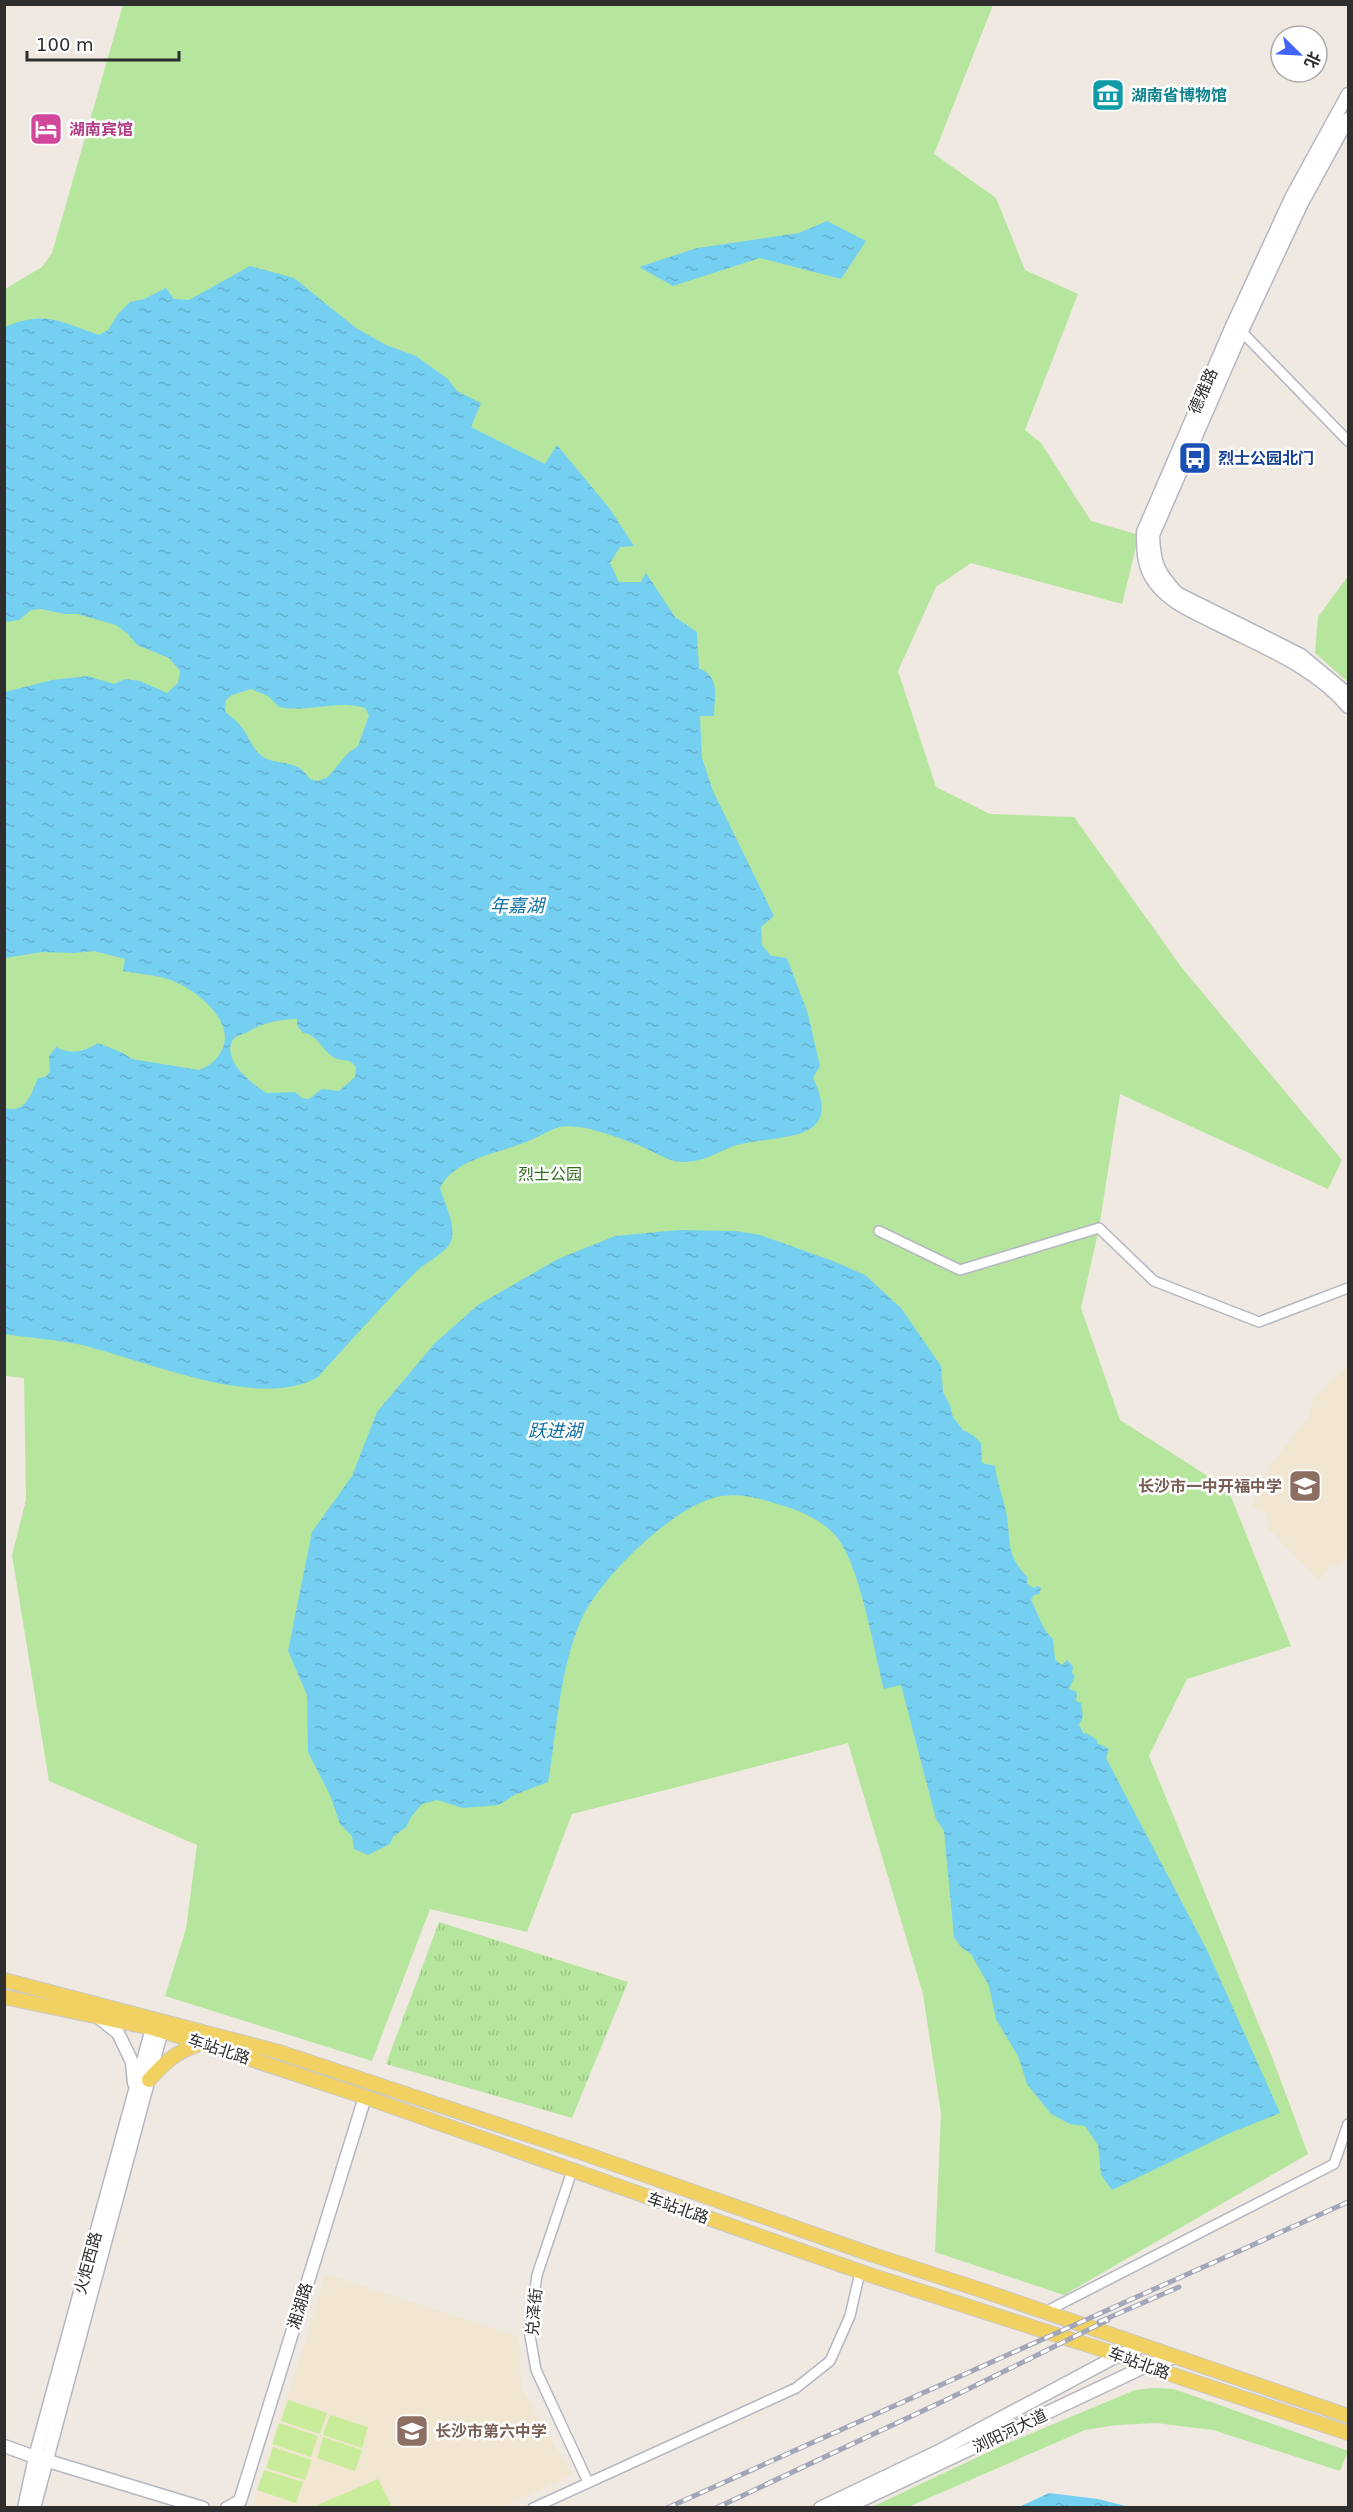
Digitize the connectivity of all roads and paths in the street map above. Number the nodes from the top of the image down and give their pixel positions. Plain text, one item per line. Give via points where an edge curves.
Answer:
1 (1348, 94) edge
2 (1348, 119) edge
3 (1237, 328) junction
4 (1348, 441) edge
5 (1348, 694) edge
6 (1348, 707) edge
7 (879, 1231) dead end
8 (1348, 1288) edge
9 (4, 1980) edge
10 (4, 1996) edge
11 (97, 2017) junction
12 (158, 2025) junction
13 (202, 2043) junction
14 (149, 2080) junction
15 (135, 2089) junction
16 (365, 2097) junction
17 (1348, 2124) edge
18 (572, 2171) junction
19 (860, 2272) junction
20 (1045, 2312) junction
21 (1143, 2346) junction
22 (1119, 2355) junction
23 (1175, 2357) junction
24 (1146, 2366) junction
25 (1348, 2416) edge
26 (1348, 2433) edge
27 (4, 2446) edge
28 (40, 2459) junction
29 (588, 2482) junction
30 (24, 2508) edge
31 (34, 2508) edge
32 (203, 2508) edge
33 (227, 2508) edge
34 (532, 2508) edge
35 (820, 2508) edge
36 (845, 2508) edge

1 - 3 street, 德雅路 via 1292,196
2 - 3 street, 德雅路
3 - 4 street
3 - 5 street, 德雅路 via 1158,519 1153,535 1154,560 1162,577 1177,593 1301,655
3 - 6 street, 德雅路 via 1149,514 1143,532 1144,559 1149,574 1170,600 1297,664
7 - 8 street via 960,1270 1099,1228 1154,1281 1259,1322
9 - 12 main road, 车站北路
10 - 11 main road, 车站北路
11 - 12 main road, 车站北路
11 - 15 street via 118,2033 132,2062
12 - 13 main road, 车站北路
12 - 14 street, 火炬西路
12 - 15 street, 火炬西路
12 - 20 main road, 车站北路 via 279,2052
13 - 14 main road via 169,2058
13 - 16 main road, 车站北路
14 - 28 street, 火炬西路
15 - 28 street, 火炬西路
16 - 18 main road, 车站北路
16 - 33 street, 湘湖路 via 240,2501
17 - 20 street via 1334,2164
18 - 19 main road, 车站北路
18 - 29 street, 兑泽街 via 537,2275 530,2330 536,2370
19 - 22 main road, 车站北路
19 - 29 street via 850,2316 830,2361 796,2388
20 - 21 main road, 车站北路
21 - 22 street, 浏阳河大道
21 - 23 main road, 车站北路
22 - 24 main road, 车站北路
22 - 35 street, 浏阳河大道 via 939,2451
23 - 24 street, 浏阳河大道
23 - 25 main road, 车站北路
24 - 26 main road, 车站北路
24 - 36 street, 浏阳河大道
27 - 28 street
28 - 30 street, 火炬西路
28 - 31 street, 火炬西路
28 - 32 street
29 - 34 street

